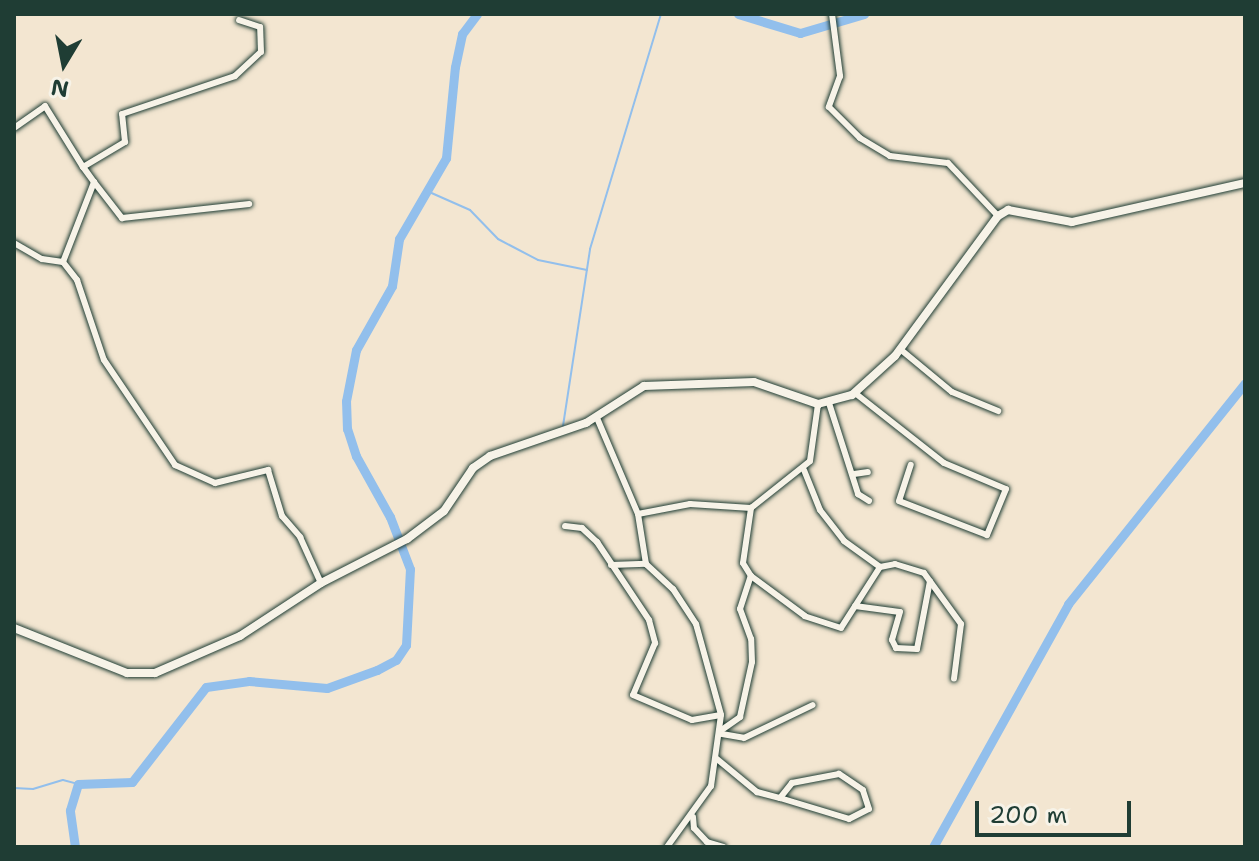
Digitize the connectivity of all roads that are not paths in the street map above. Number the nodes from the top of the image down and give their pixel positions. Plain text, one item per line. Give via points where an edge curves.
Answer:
1 (833, 15) edge
2 (239, 20) dead end
3 (14, 128) edge
4 (83, 167) junction
5 (94, 182) junction
6 (1245, 183) edge
7 (249, 204) dead end
8 (998, 216) junction
9 (14, 243) edge
10 (63, 262) junction
11 (900, 349) junction
12 (855, 393) junction
13 (829, 403) junction
14 (818, 404) junction
15 (998, 411) dead end
16 (597, 418) junction
17 (911, 465) dead end
18 (804, 470) junction
19 (868, 472) dead end
20 (854, 474) junction
21 (869, 501) dead end
22 (751, 508) junction
23 (638, 514) junction
24 (565, 526) dead end
25 (646, 564) junction
26 (611, 565) junction
27 (880, 567) junction
28 (751, 576) junction
29 (930, 581) junction
30 (321, 583) junction
31 (855, 606) junction
32 (14, 628) edge
33 (954, 679) dead end
34 (813, 705) dead end
35 (721, 715) junction
36 (722, 732) junction
37 (717, 759) junction
38 (780, 798) junction
39 (693, 817) junction
40 (667, 847) edge
41 (723, 847) edge

1 - 8 street via 840,76 829,107 879,151 908,162 948,163
2 - 4 street via 260,27 261,52 235,76 122,114 125,142
3 - 4 street via 45,106
4 - 5 street
5 - 7 street via 122,218
5 - 10 street
6 - 8 street via 1086,221 1059,222 1015,209
8 - 11 street
9 - 10 street via 42,259
10 - 30 street via 92,315 104,360 175,465 215,483 268,470 282,516 300,537
11 - 12 street
11 - 15 street via 952,392
12 - 13 street
12 - 17 street via 944,463 1006,489 987,535 899,501
13 - 14 street
13 - 20 street
14 - 16 street via 754,382 658,382 622,396
14 - 18 street via 816,436
16 - 23 street
16 - 30 street via 490,456 473,468 444,511 407,539
18 - 22 street
18 - 27 street via 820,510 844,541
19 - 20 street
20 - 21 street via 858,494
22 - 23 street via 690,504
22 - 28 street via 743,563
23 - 25 street
24 - 26 street via 582,528
25 - 26 street
25 - 35 street via 673,589 696,624
26 - 35 street via 649,620 655,643 633,695 692,720
27 - 29 street via 895,564 924,573
27 - 31 street
28 - 31 street via 832,628 841,628
28 - 36 street via 740,609 751,639 752,662 740,717
29 - 31 street via 917,649 896,648 892,640 900,612
29 - 33 street via 961,624
30 - 32 street via 240,636 142,675 103,665
34 - 36 street via 744,738
35 - 36 street
36 - 37 street
37 - 38 street via 757,792
37 - 39 street via 711,786
38 - 38 street via 849,819 869,809 863,790 839,774 792,783
39 - 40 street
39 - 41 street via 694,828 707,842

